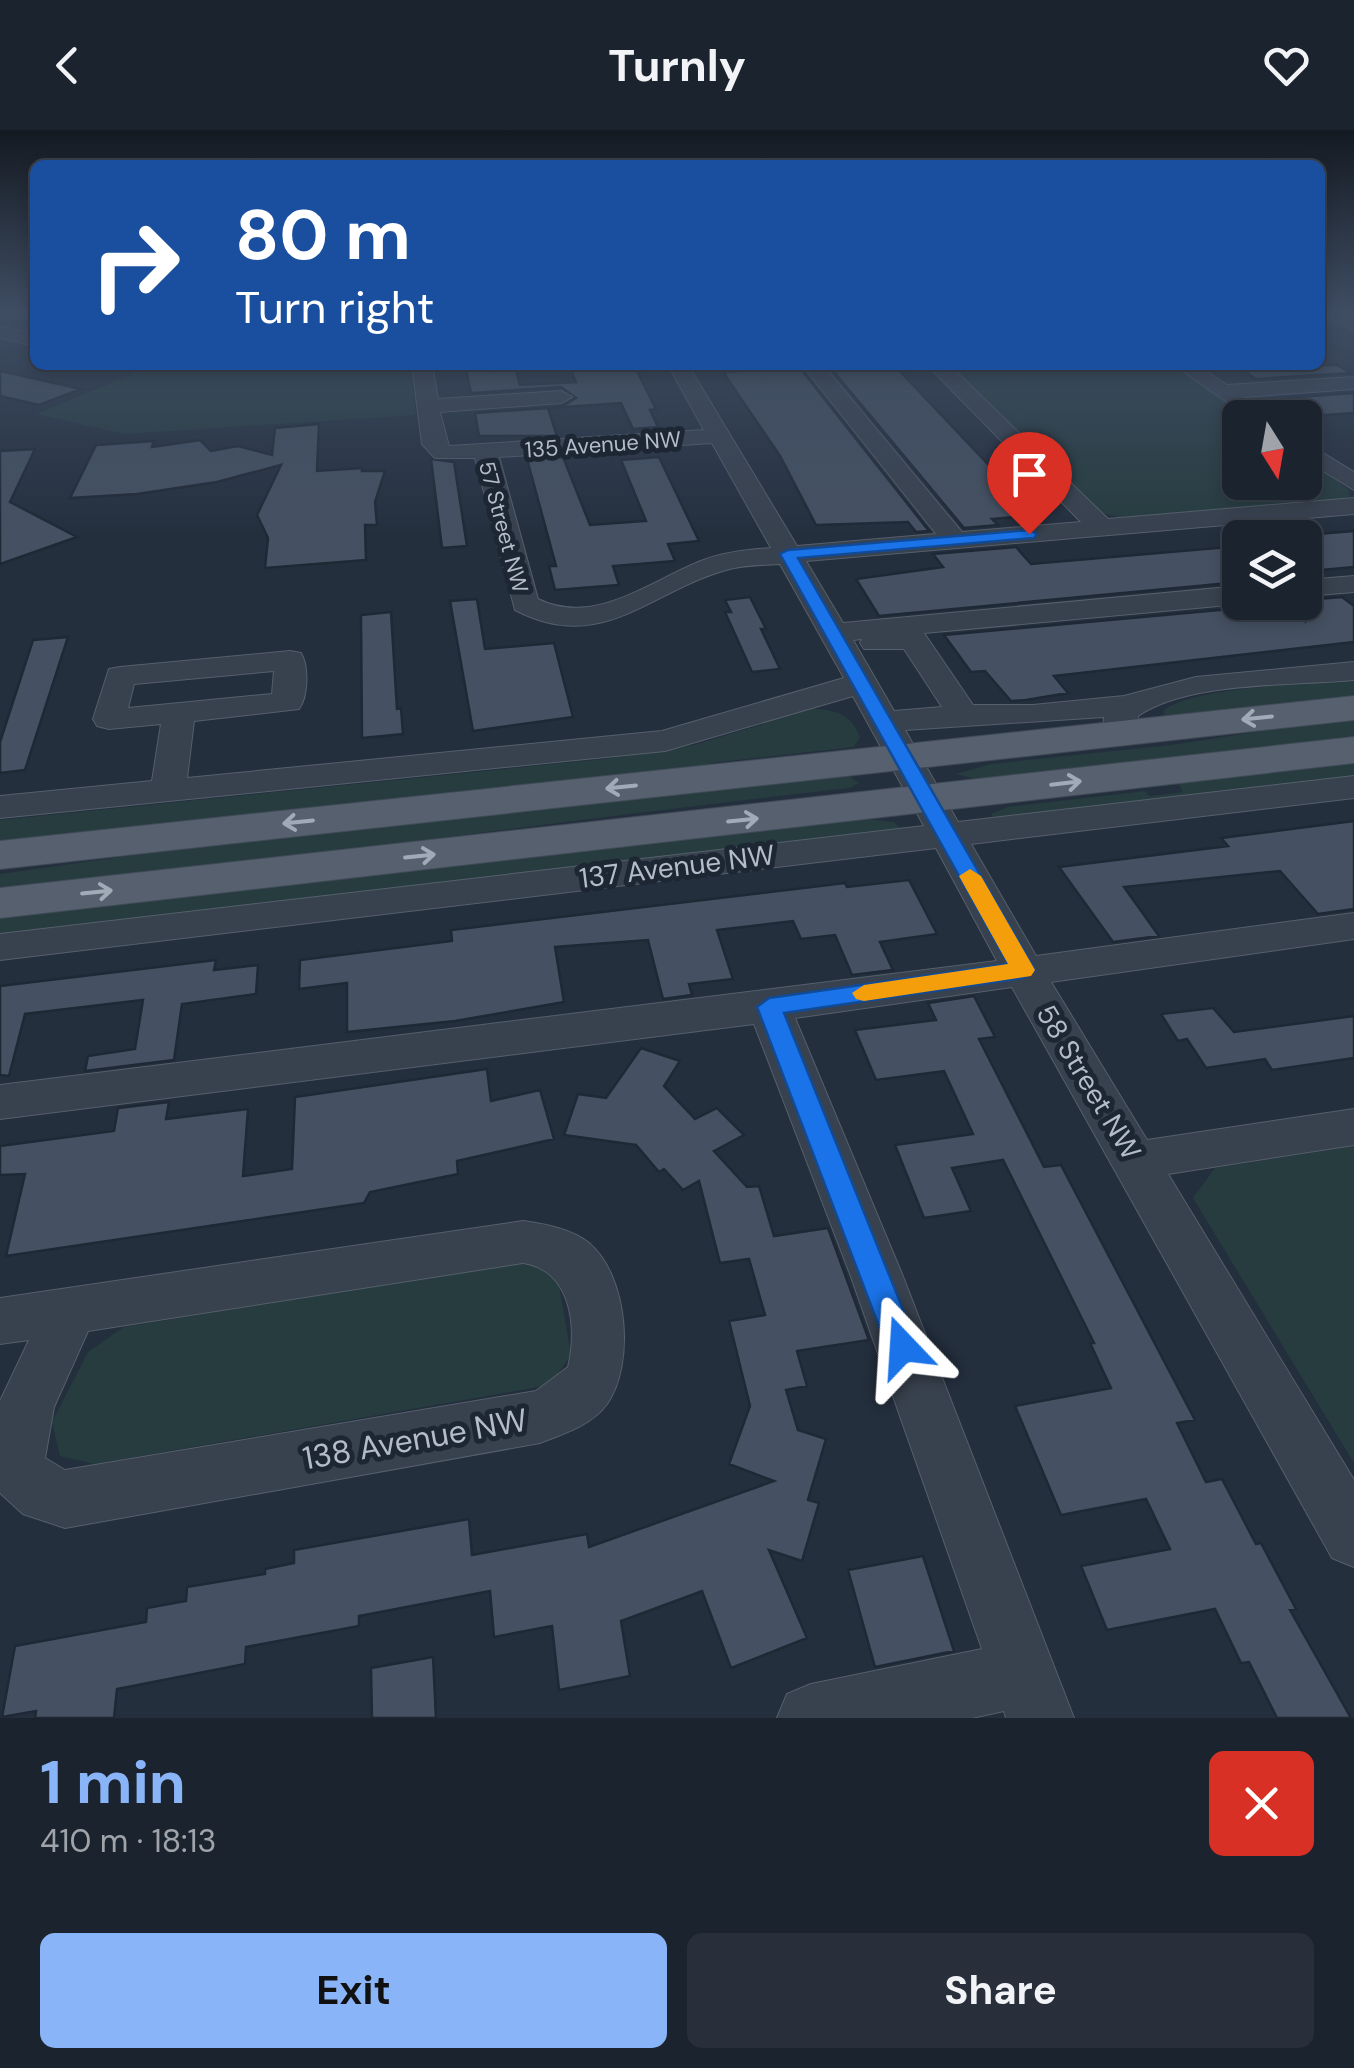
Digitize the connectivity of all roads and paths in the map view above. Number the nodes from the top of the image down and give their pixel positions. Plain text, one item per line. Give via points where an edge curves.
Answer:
1 (425, 387) edge
2 (691, 387) edge
3 (830, 387) edge
4 (959, 387) edge
5 (1217, 387) edge
6 (1345, 387) edge
7 (1224, 392) junction
8 (1235, 400) edge
9 (428, 406) junction
10 (567, 414) junction
11 (719, 436) junction
12 (486, 453) junction
13 (1322, 461) edge
14 (1354, 483) edge
15 (1354, 506) edge
16 (1102, 528) junction
17 (956, 541) junction
18 (788, 554) junction
19 (1354, 584) edge
20 (1322, 587) edge
21 (1222, 596) edge
22 (838, 639) junction
23 (1354, 671) edge
24 (862, 683) junction
25 (1354, 708) edge
26 (180, 712) junction
27 (963, 715) junction
28 (1125, 719) junction
29 (894, 739) junction
30 (1354, 750) edge
31 (1354, 787) edge
32 (168, 790) junction
33 (0, 807) edge
34 (938, 816) junction
35 (0, 855) edge
36 (0, 903) edge
37 (1354, 926) edge
38 (0, 947) edge
39 (1023, 970) junction
40 (769, 1007) junction
41 (0, 1102) edge
42 (1354, 1127) edge
43 (1136, 1160) junction
44 (70, 1310) junction
45 (0, 1320) edge
46 (1354, 1537) edge
47 (1032, 1696) edge
48 (810, 1718) edge

1 - 9 street, 57 Street NW
2 - 11 street, 58 Street NW
3 - 17 street
4 - 16 street
5 - 7 street
6 - 7 street
7 - 8 street
9 - 10 street
9 - 12 street, 57 Street NW via 436,450
10 - 11 street, 135 Avenue NW
10 - 12 street, 135 Avenue NW
11 - 18 street, 58 Street NW
12 - 18 street, 57 Street NW via 521,595 535,611 582,618 718,564
13 - 14 street
15 - 16 street
16 - 17 street
17 - 18 street
18 - 22 street, 58 Street NW
19 - 20 street
21 - 22 street
22 - 24 street, 58 Street NW
22 - 27 street via 913,640
23 - 28 street via 1160,691
24 - 29 street, 58 Street NW
24 - 32 street via 666,742
25 -> 28 main road
26 - 26 street via 288,702 290,660 120,676 110,719
26 - 32 street
27 - 28 street
27 - 29 street
28 - 29 main road
29 - 34 street, 58 Street NW
29 -> 35 main road
34 -> 30 main road, 137 Avenue NW
31 - 34 street, 137 Avenue NW
32 - 33 street
36 -> 34 main road, 137 Avenue NW
34 - 38 street, 137 Avenue NW
34 - 39 street, 58 Street NW
37 - 39 street
39 - 40 street
39 - 43 street, 58 Street NW
40 - 41 street
40 - 47 street
42 - 43 street
43 - 46 street, 58 Street NW
44 - 44 street, 138 Avenue NW via 523,1242 560,1252 579,1267 590,1293 600,1361 574,1401 540,1417 65,1499 22,1482 10,1446
44 - 45 street, 138 Avenue NW
47 - 48 street

